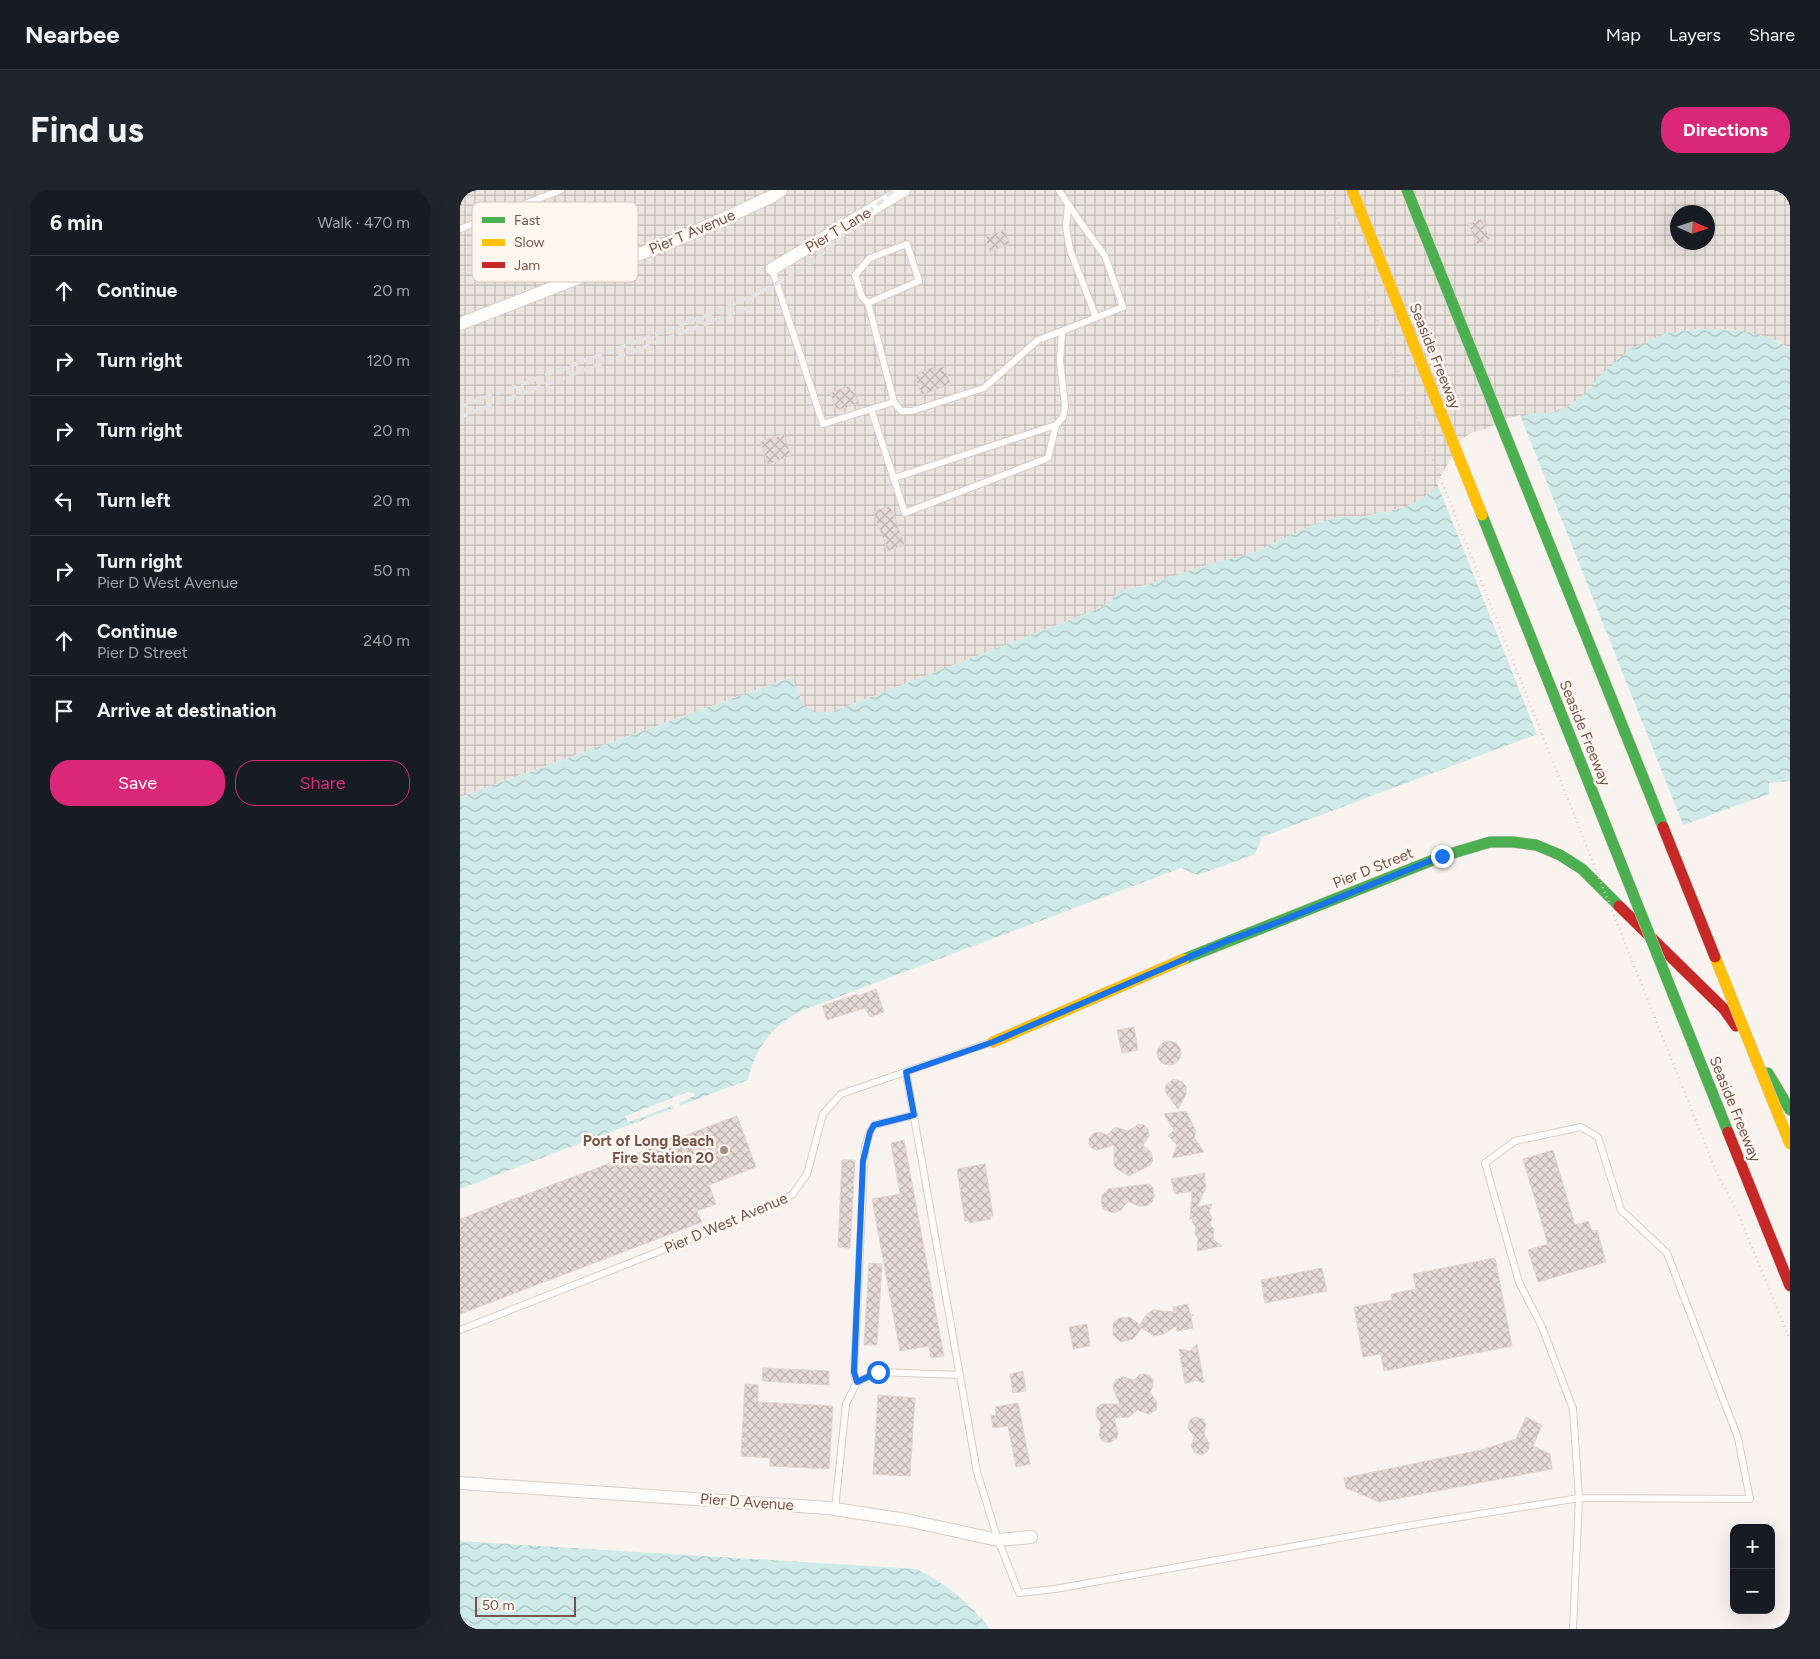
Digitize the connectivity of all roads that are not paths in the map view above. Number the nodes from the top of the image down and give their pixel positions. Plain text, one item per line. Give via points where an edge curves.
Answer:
1 (561, 190) edge
2 (782, 190) edge
3 (904, 190) edge
4 (1059, 190) edge
5 (1352, 190) edge
6 (1407, 190) edge
7 (530, 202) edge
8 (1068, 204) junction
9 (472, 224) edge
10 (460, 229) edge
11 (638, 255) edge
12 (772, 269) joint
13 (568, 282) edge
14 (868, 303) junction
15 (1096, 317) junction
16 (460, 324) edge
17 (1062, 331) junction
18 (894, 402) junction
19 (871, 410) junction
20 (1056, 425) junction
21 (894, 478) junction
22 (993, 1042) joint
23 (906, 1072) junction
24 (1786, 1094) edge
25 (1790, 1110) edge
26 (914, 1115) junction
27 (1790, 1144) edge
28 (1790, 1286) edge
29 (460, 1330) edge
30 (960, 1375) junction
31 (857, 1382) junction
32 (460, 1483) edge
33 (1579, 1498) junction
34 (835, 1509) junction
35 (1031, 1537) dead end
36 (998, 1540) junction
37 (1573, 1629) edge

1 - 7 lane
2 - 11 street, Pier T Avenue
3 - 12 street, Pier T Lane
4 - 8 lane
5 - 28 main road, Seaside Freeway, bridge
6 - 27 main road, bridge
8 - 15 lane via 1066,226 1070,250
8 - 15 lane via 1105,256 1123,307
9 - 10 lane
12 - 19 lane via 823,424
13 - 16 street, Pier T Avenue
14 - 14 lane via 919,281 907,244 870,258 856,275 862,297
14 - 18 lane
15 - 17 lane
17 - 18 lane via 1038,340 984,388 912,411 901,411
17 - 20 lane via 1060,361 1065,406 1063,417
18 - 19 lane
19 - 21 lane
20 - 21 lane
20 - 21 lane via 1048,458 905,513
22 - 23 lane, Pier D West Avenue
22 - 24 main road, Pier D Street via 1224,942 1442,856 1490,842 1513,842 1536,845 1582,869 1724,1008
23 - 26 lane
23 - 29 lane, Pier D West Avenue via 841,1094 823,1114 807,1174 792,1195 721,1227
24 - 25 main road, Pier D Street
26 - 30 lane
26 - 31 lane via 874,1125 865,1146 854,1372
30 - 31 lane via 878,1372
30 - 36 lane via 977,1472
31 - 34 lane via 846,1404
32 - 34 street, Pier D Avenue
33 - 33 lane via 1573,1409 1542,1327 1519,1282 1485,1163 1515,1141 1581,1127 1598,1137 1621,1210 1667,1253 1738,1438 1750,1499
33 - 36 lane via 1019,1593
33 - 37 lane
34 - 36 street, Pier D Avenue
35 - 36 street, Pier D Avenue

